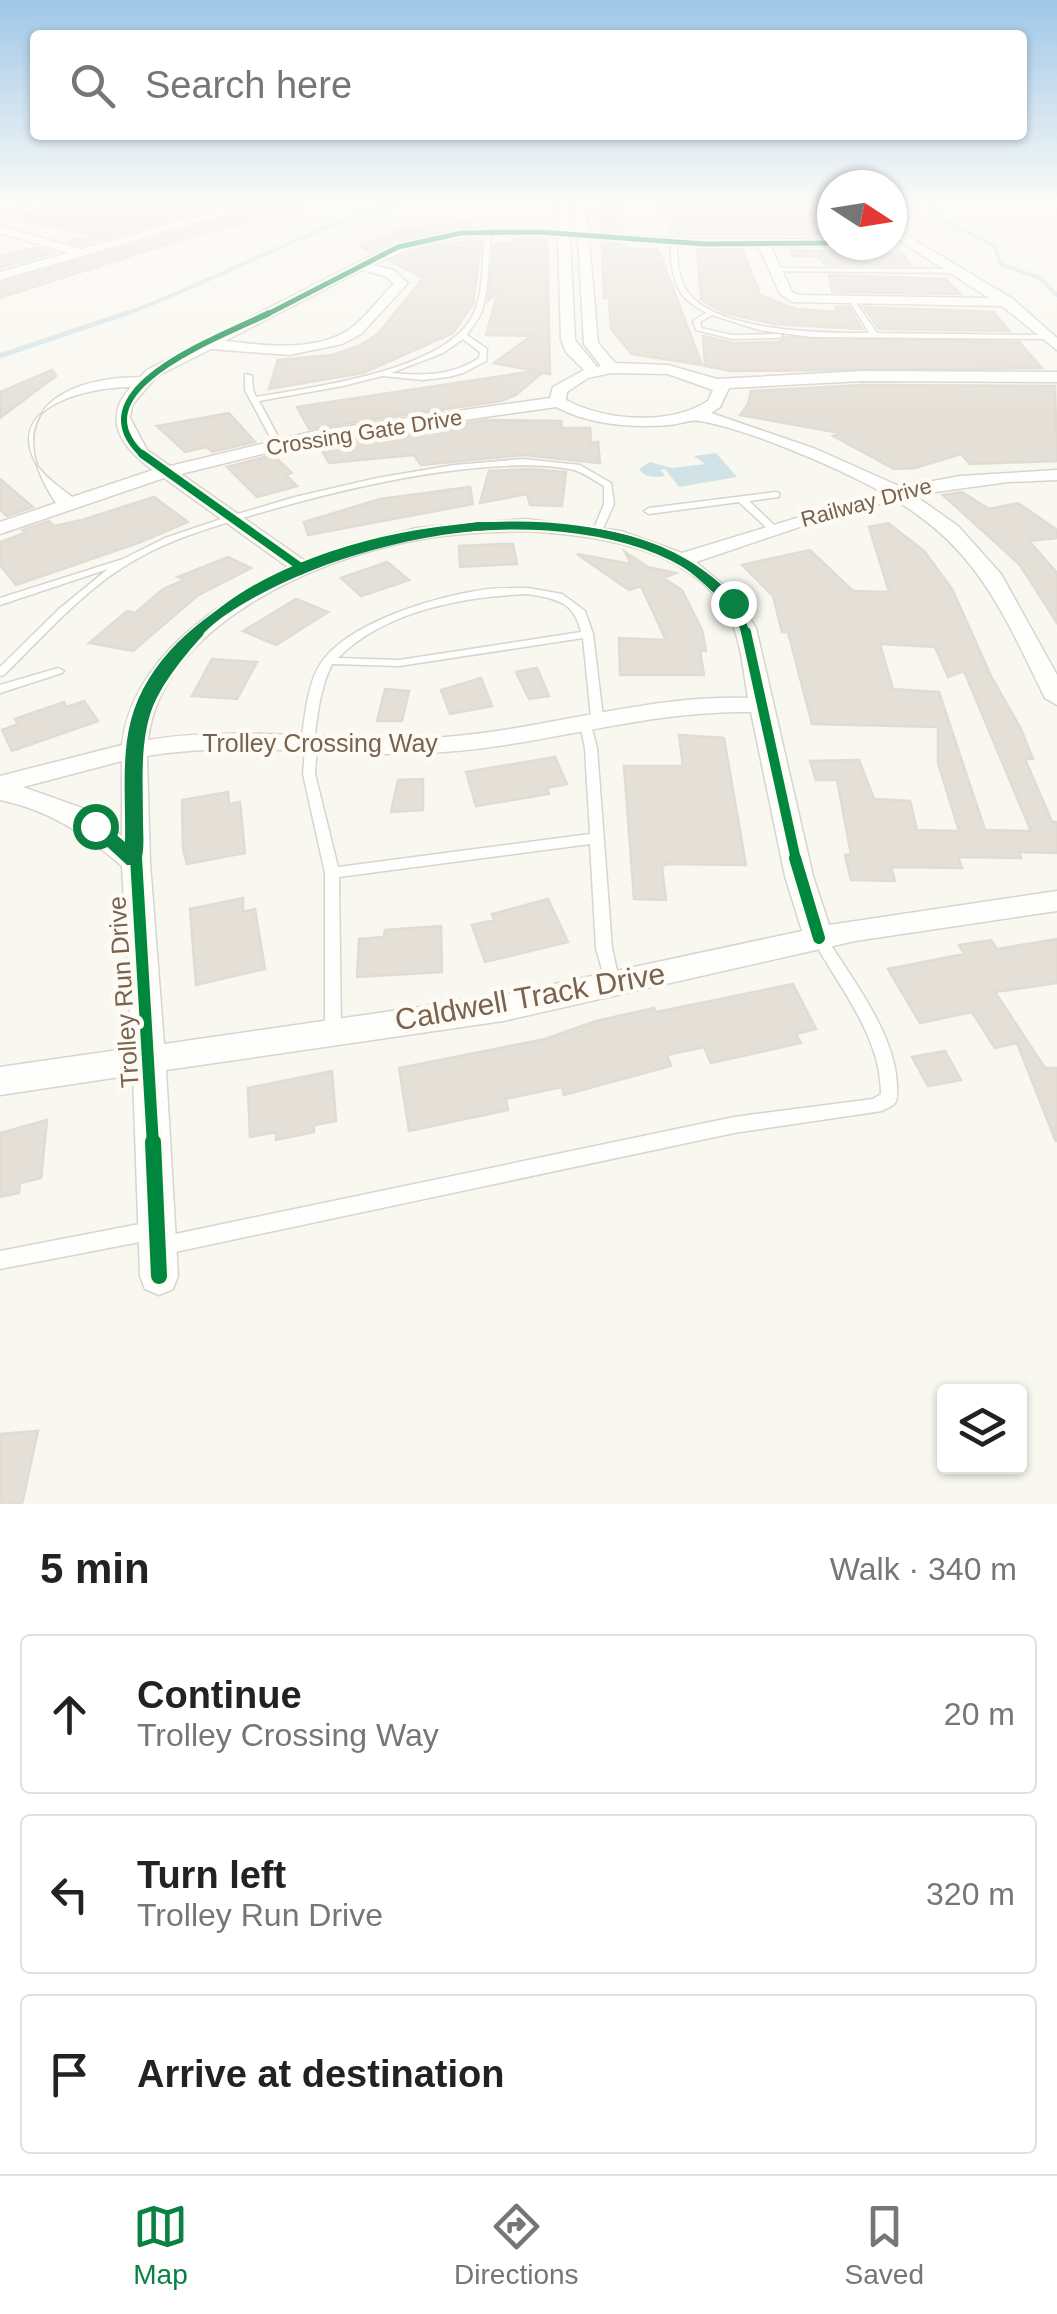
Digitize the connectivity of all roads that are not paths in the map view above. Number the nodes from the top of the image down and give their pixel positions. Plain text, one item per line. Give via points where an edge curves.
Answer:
1 (348, 273) edge
2 (389, 273) edge
3 (483, 273) edge
4 (567, 273) edge
5 (586, 273) edge
6 (678, 273) edge
7 (777, 273) edge
8 (963, 273) edge
9 (853, 302) junction
10 (1008, 302) junction
11 (711, 314) junction
12 (786, 333) junction
13 (463, 336) junction
14 (874, 336) junction
15 (1052, 341) edge
16 (209, 344) junction
17 (603, 370) junction
18 (382, 374) junction
19 (248, 376) dead end
20 (1057, 377) edge
21 (142, 382) junction
22 (715, 384) junction
23 (256, 399) junction
24 (558, 402) junction
25 (696, 414) junction
26 (278, 444) junction
27 (166, 472) junction
28 (1057, 475) edge
29 (892, 492) junction
30 (776, 495) dead end
31 (742, 500) junction
32 (70, 505) junction
33 (648, 511) dead end
34 (235, 520) junction
35 (0, 528) edge
36 (772, 528) junction
37 (598, 530) junction
38 (130, 558) junction
39 (681, 560) junction
40 (302, 568) junction
41 (0, 602) edge
42 (588, 634) junction
43 (329, 661) junction
44 (58, 671) dead end
45 (0, 673) edge
46 (0, 689) edge
47 (1057, 698) edge
48 (761, 705) junction
49 (591, 718) junction
50 (309, 746) junction
51 (135, 747) junction
52 (0, 788) edge
53 (596, 838) junction
54 (133, 860) junction
55 (332, 874) junction
56 (1057, 901) edge
57 (819, 938) junction
58 (612, 984) junction
59 (333, 1030) junction
60 (150, 1058) junction
61 (0, 1081) edge
62 (158, 1238) junction
63 (0, 1260) edge
64 (160, 1276) dead end

1 - 16 street
2 - 16 street via 402,284 349,336 288,351
3 - 13 lane via 477,316
4 - 17 street via 571,349
5 - 17 street via 591,344
6 - 11 lane via 683,292
7 - 9 street via 797,299
8 - 10 street
9 - 10 street
9 - 14 lane
10 - 15 street
11 - 12 lane
11 - 12 lane via 696,321 698,329 749,338
12 - 14 lane
13 - 18 lane
13 - 18 lane via 484,351 483,359 461,373
14 - 15 lane
16 - 21 street
17 - 22 street via 673,370
17 - 24 street via 564,384
18 - 23 lane
19 - 23 lane
20 - 22 street
21 - 27 street via 124,404 122,418 140,453
21 - 32 street via 70,391 22,418 26,463
22 - 25 street via 721,388 716,403
23 - 26 lane
24 - 25 street via 593,418 626,422
24 - 26 street, Crossing Gate Drive
25 - 29 street via 833,461
26 - 27 street, Crossing Gate Drive
27 - 32 street, Crossing Gate Drive
27 - 34 street
28 - 29 street, Railway Drive
29 - 36 street, Railway Drive
29 - 47 street via 979,558
30 - 31 lane
31 - 33 lane
31 - 36 lane
32 - 35 street, Crossing Gate Drive
34 - 37 lane via 358,482 520,462 602,475 609,504
34 - 38 lane
34 - 40 street
36 - 39 street, Railway Drive
37 - 39 street, Trolley Run Drive
37 - 40 street, Trolley Run Drive via 478,525
38 - 41 lane
38 - 45 lane
39 - 48 street, Trolley Run Drive via 733,603
40 - 51 street, Trolley Run Drive via 221,612 185,644 153,688
42 - 43 lane via 399,662
42 - 43 lane via 580,610 566,600 493,591 386,620
42 - 49 lane
43 - 50 lane
44 - 46 lane
48 - 49 street, Trolley Crossing Way via 684,704
48 - 57 street, Trolley Run Drive
49 - 50 street, Trolley Crossing Way via 402,749
49 - 53 lane
50 - 51 street, Trolley Crossing Way
50 - 55 lane
51 - 52 street, Trolley Crossing Way
51 - 54 street, Trolley Run Drive
52 - 54 street, Trolley Crossing Way via 75,813
53 - 55 lane
53 - 58 lane
54 - 60 street, Trolley Run Drive
55 - 59 lane
56 - 57 street, Caldwell Track Drive
57 - 58 street, Caldwell Track Drive
57 - 62 lane via 883,1050 892,1081 889,1098 876,1106 734,1125
58 - 59 street, Caldwell Track Drive via 503,1008
59 - 60 street, Caldwell Track Drive
60 - 61 street, Caldwell Track Drive
60 - 62 street, Trolley Run Drive
62 - 63 lane
62 - 64 street, Trolley Run Drive

